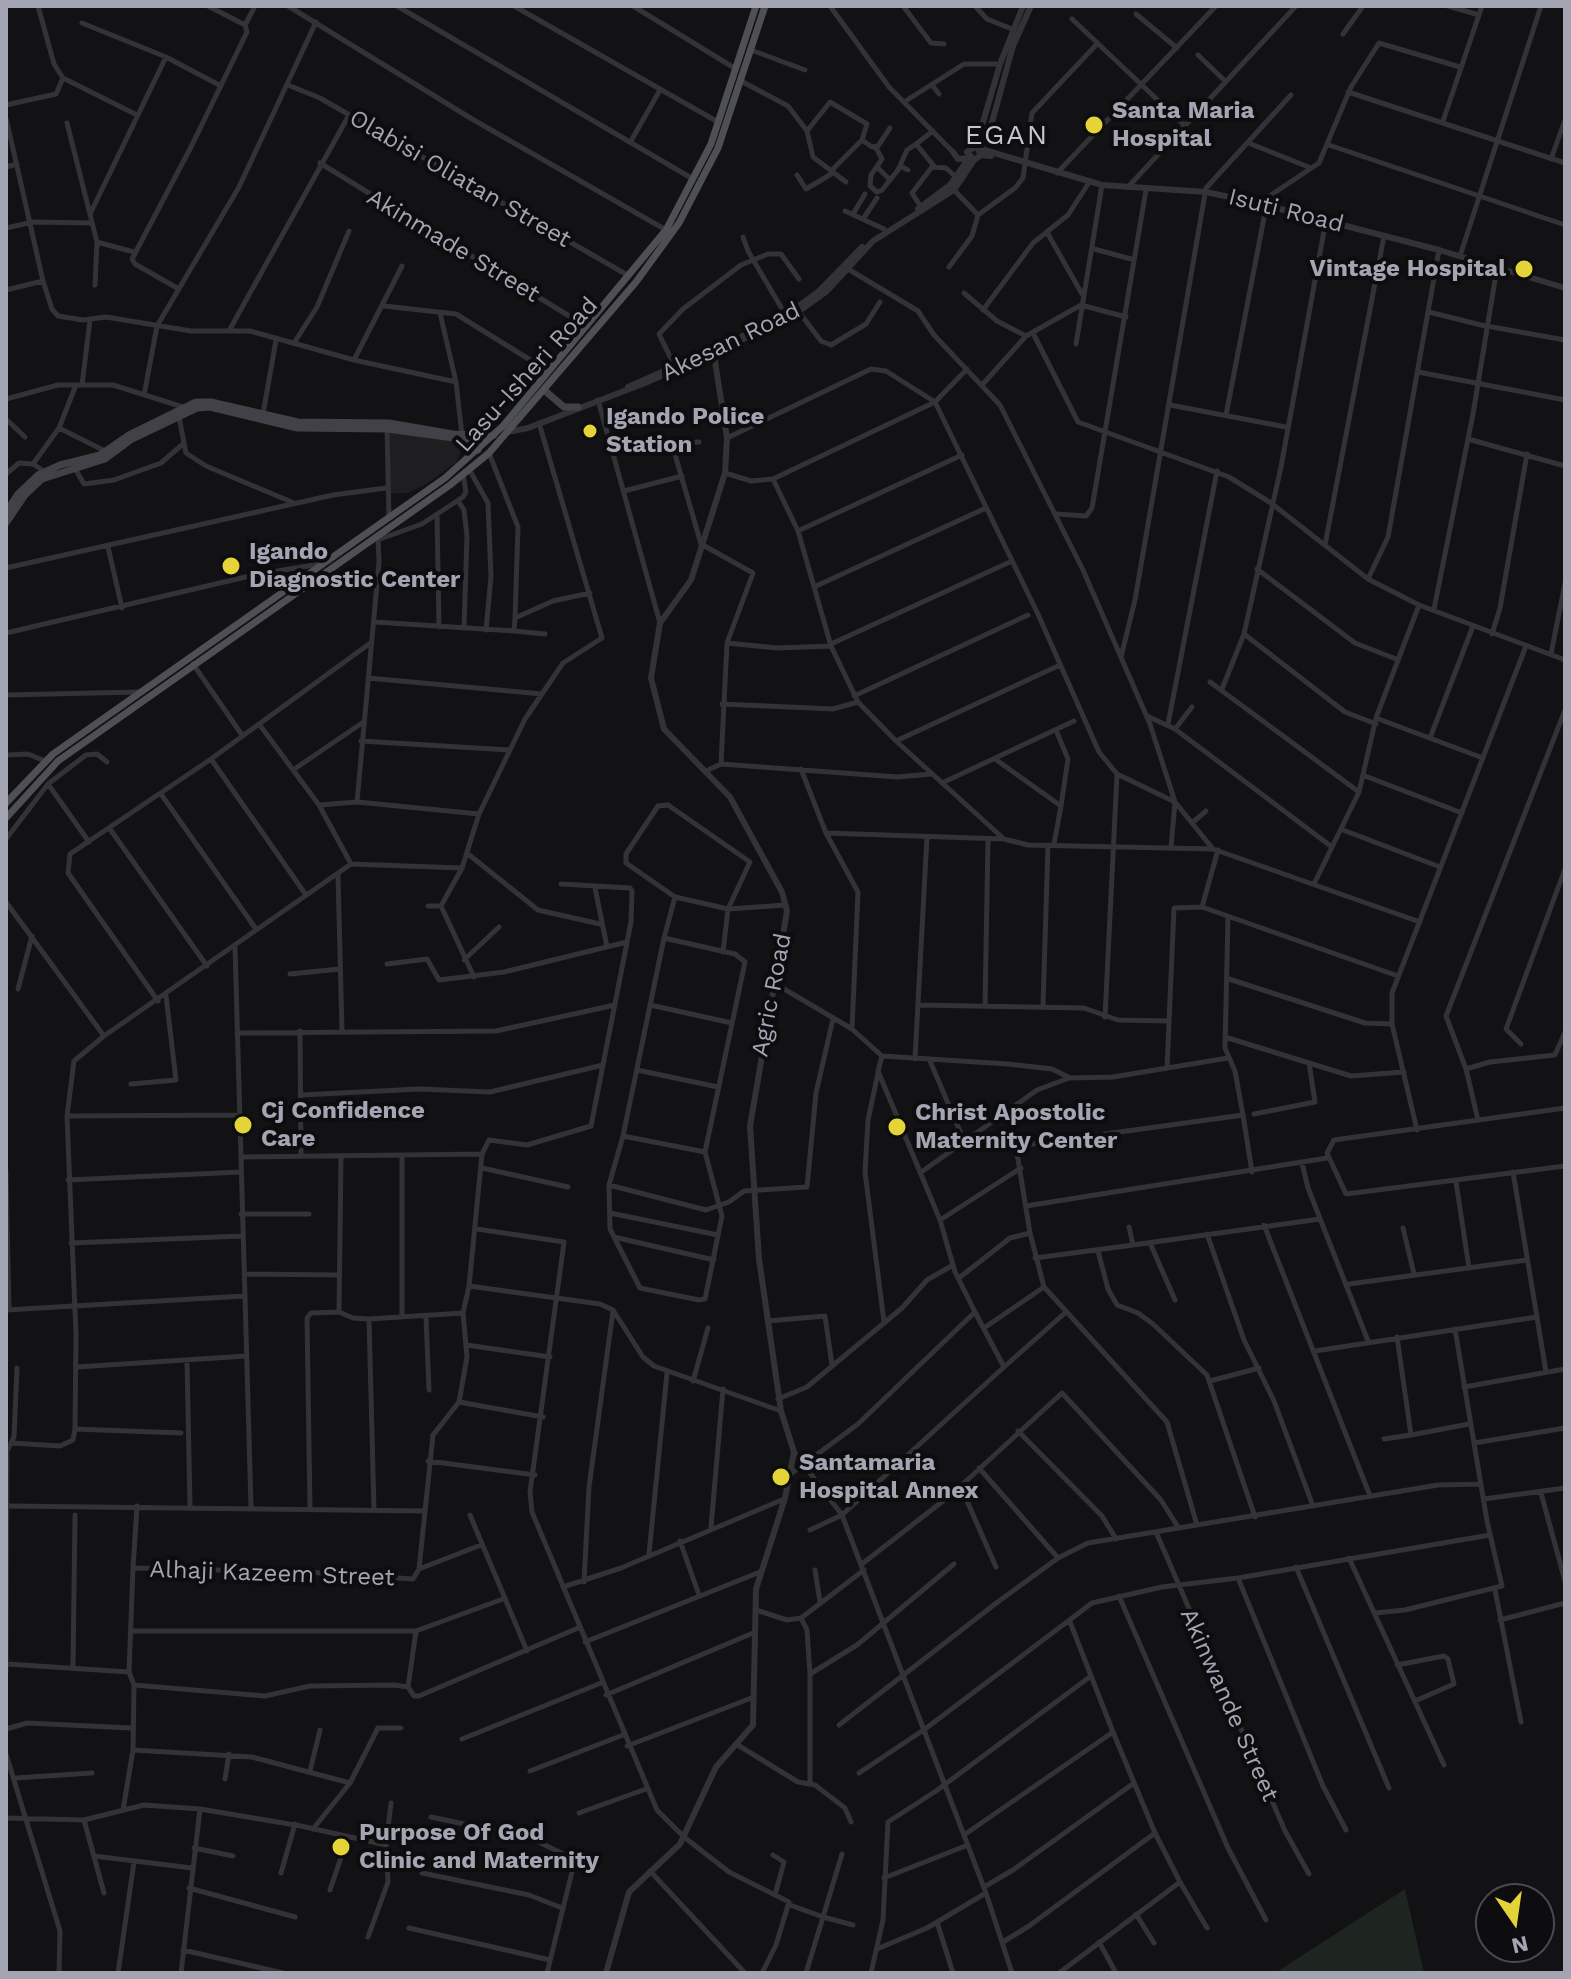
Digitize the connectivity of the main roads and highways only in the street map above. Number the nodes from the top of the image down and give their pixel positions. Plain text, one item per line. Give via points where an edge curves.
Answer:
1 (756, 6) edge
2 (765, 6) edge
3 (544, 390) junction
4 (578, 407) road end
5 (494, 435) junction
6 (478, 450) junction
7 (6, 512) edge
8 (6, 523) edge
9 (191, 662) junction
10 (6, 803) edge
11 (6, 818) edge

1 - 5 main road, Lasu-Isheri Road via 718,123 695,180 666,230
2 - 3 main road, Lasu-Isheri Road via 711,165 679,223
3 - 4 main road via 564,407
3 - 9 main road, Lasu-Isheri Road via 466,472 379,537
5 - 6 main road, Lasu-Isheri Road
5 - 7 main road via 403,424 298,422 204,401 183,407 100,455 44,471 28,482
6 - 8 main road via 461,439 387,429 297,428 197,408 132,439 105,459 49,475 31,487
6 - 9 main road, Lasu-Isheri Road
9 - 10 main road, Lasu-Isheri Road via 45,761
9 - 11 main road, Lasu-Isheri Road via 41,776

